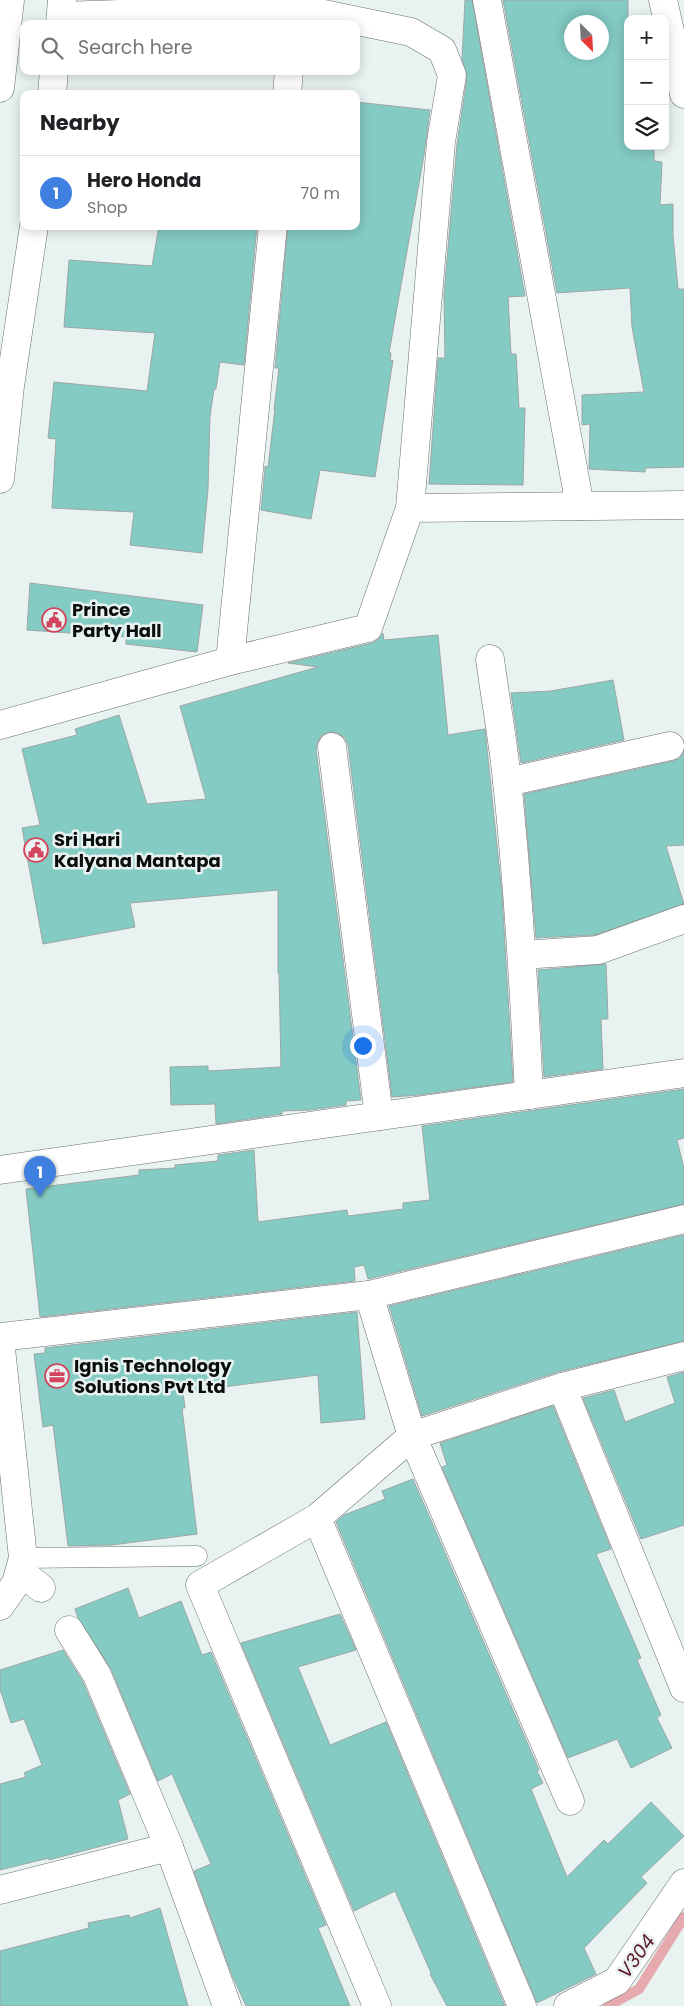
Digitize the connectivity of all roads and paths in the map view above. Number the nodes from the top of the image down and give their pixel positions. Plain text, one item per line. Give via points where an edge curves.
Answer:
1 (10, 0) edge
2 (488, 0) edge
3 (663, 0) edge
4 (295, 11) edge
5 (61, 13) edge
6 (345, 20) edge
7 (360, 23) edge
8 (54, 75) edge
9 (289, 75) edge
10 (0, 88) edge
11 (52, 90) edge
12 (287, 90) edge
13 (684, 94) edge
14 (33, 230) edge
15 (274, 230) edge
16 (0, 478) edge
17 (684, 505) edge
18 (580, 506) junction
19 (410, 508) junction
20 (490, 659) dead end
21 (230, 661) junction
22 (0, 725) edge
23 (670, 746) dead end
24 (332, 747) dead end
25 (507, 782) junction
26 (684, 919) edge
27 (522, 955) junction
28 (684, 1073) edge
29 (530, 1095) junction
30 (380, 1116) junction
31 (0, 1170) edge
32 (684, 1219) edge
33 (369, 1295) junction
34 (0, 1338) edge
35 (684, 1356) edge
36 (562, 1387) junction
37 (412, 1436) junction
38 (317, 1518) junction
39 (197, 1556) dead end
40 (21, 1565) junction
41 (41, 1588) dead end
42 (0, 1606) edge
43 (69, 1630) dead end
44 (684, 1688) edge
45 (570, 1801) dead end
46 (169, 1847) junction
47 (684, 1883) edge
48 (0, 1890) edge
49 (227, 2006) edge
50 (377, 2006) edge
51 (522, 2006) edge
52 (568, 2006) edge

1 - 10 street
2 - 18 street
3 - 13 street
4 - 5 street
4 - 6 street
7 - 19 street via 411,32 442,50 452,74 441,142
8 - 11 street
9 - 12 street
14 - 16 street
15 - 21 street
17 - 18 street
18 - 19 street
19 - 21 street via 368,628
20 - 25 street
21 - 22 street
23 - 25 street
24 - 30 street
25 - 27 street
26 - 27 street via 598,950
27 - 29 street
28 - 29 street
29 - 30 street
30 - 31 street
32 - 33 street
33 - 34 street
33 - 37 street
34 - 40 street
35 - 36 street
36 - 37 street
36 - 44 street
37 - 38 street
37 - 45 street
38 - 50 street via 200,1585
38 - 51 street
39 - 40 lane
40 - 41 street
40 - 42 street via 16,1583
43 - 46 street via 97,1675
46 - 48 street
46 - 49 street
47 - 52 street via 617,1981

